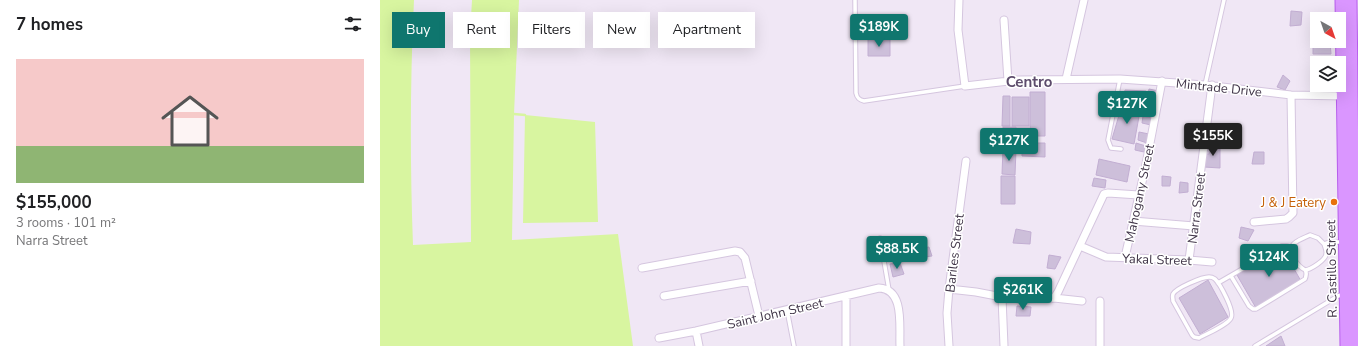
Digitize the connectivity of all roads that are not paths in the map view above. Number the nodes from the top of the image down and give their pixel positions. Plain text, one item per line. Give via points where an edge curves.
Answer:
1 (855, 0) edge
2 (958, 0) edge
3 (1084, 0) edge
4 (1224, 0) edge
5 (1341, 0) edge
6 (1351, 0) edge
7 (1004, 20) dead end
8 (1120, 79) junction
9 (1066, 80) junction
10 (1008, 81) junction
11 (1162, 81) junction
12 (1208, 85) junction
13 (965, 86) junction
14 (1291, 95) junction
15 (1347, 96) junction
16 (1120, 149) dead end
17 (966, 161) dead end
18 (1139, 195) junction
19 (1133, 221) junction
20 (1254, 222) dead end
21 (1194, 226) junction
22 (880, 238) dead end
23 (1350, 239) edge
24 (1324, 244) junction
25 (1080, 246) junction
26 (1291, 248) junction
27 (1125, 257) junction
28 (1189, 260) junction
29 (1212, 262) dead end
30 (642, 268) dead end
31 (1305, 270) junction
32 (1231, 276) junction
33 (751, 281) junction
34 (1218, 283) junction
35 (949, 289) junction
36 (889, 290) junction
37 (1346, 294) junction
38 (664, 296) dead end
39 (846, 296) junction
40 (1002, 297) junction
41 (1054, 298) junction
42 (1082, 301) dead end
43 (1100, 301) dead end
44 (787, 310) junction
45 (759, 316) junction
46 (696, 331) junction
47 (659, 338) dead end
48 (699, 346) edge
49 (794, 346) edge
50 (846, 346) edge
51 (900, 346) edge
52 (948, 346) edge
53 (1004, 346) edge
54 (1100, 346) edge
55 (1254, 346) edge
56 (1346, 346) edge
57 (1355, 346) edge

1 - 13 lane via 856,93 860,100
2 - 13 street via 958,30
3 - 9 street
4 - 12 lane
5 - 15 main road, R. Castillo Street
6 - 15 main road, R. Castillo Street
7 - 10 street
8 - 9 street, Mintrade Drive
8 - 11 street, Mintrade Drive
8 - 16 lane via 1108,140 1111,148
9 - 10 street, Mintrade Drive
10 - 13 street, Mintrade Drive
11 - 12 street, Mintrade Drive
11 - 18 street, Mahogany Street
12 - 14 street, Mintrade Drive
12 - 21 street, Narra Street
14 - 15 street, Mintrade Drive
14 - 20 street via 1293,212 1286,219
15 - 23 main road, R. Castillo Street
17 - 35 street, Bariles Street
18 - 19 street, Mahogany Street
18 - 25 street via 1106,193 1102,196
19 - 21 street
19 - 27 street, Mahogany Street
21 - 28 street, Narra Street
22 - 36 lane
23 - 24 lane
23 - 37 main road, R. Castillo Street
23 - 57 main road, R. Castillo Street
24 - 26 lane via 1310,235 1296,241
24 - 31 lane via 1325,258
25 - 27 street, Yakal Street via 1106,257
25 - 41 street
26 - 31 lane via 1292,255
26 - 32 lane via 1282,246
27 - 28 street, Yakal Street
28 - 29 street, Yakal Street
30 - 33 street via 735,251 740,252 745,258
31 - 32 lane via 1306,276 1303,281 1256,309 1249,306
32 - 34 lane
33 - 38 street
33 - 45 street
34 - 34 lane via 1212,277 1201,278 1174,294 1173,301 1194,337 1199,338 1231,318 1231,308
35 - 40 street
35 - 52 street, Bariles Street
36 - 39 street, Saint John Street via 879,288
36 - 51 street via 898,305
37 - 55 lane via 1338,296
37 - 56 main road, R. Castillo Street
39 - 44 street, Saint John Street
39 - 50 street
40 - 41 street
40 - 53 street
41 - 42 street
43 - 54 street
44 - 45 street, Saint John Street
44 - 49 lane
45 - 46 street, Saint John Street
46 - 47 street, Saint John Street
46 - 48 street

